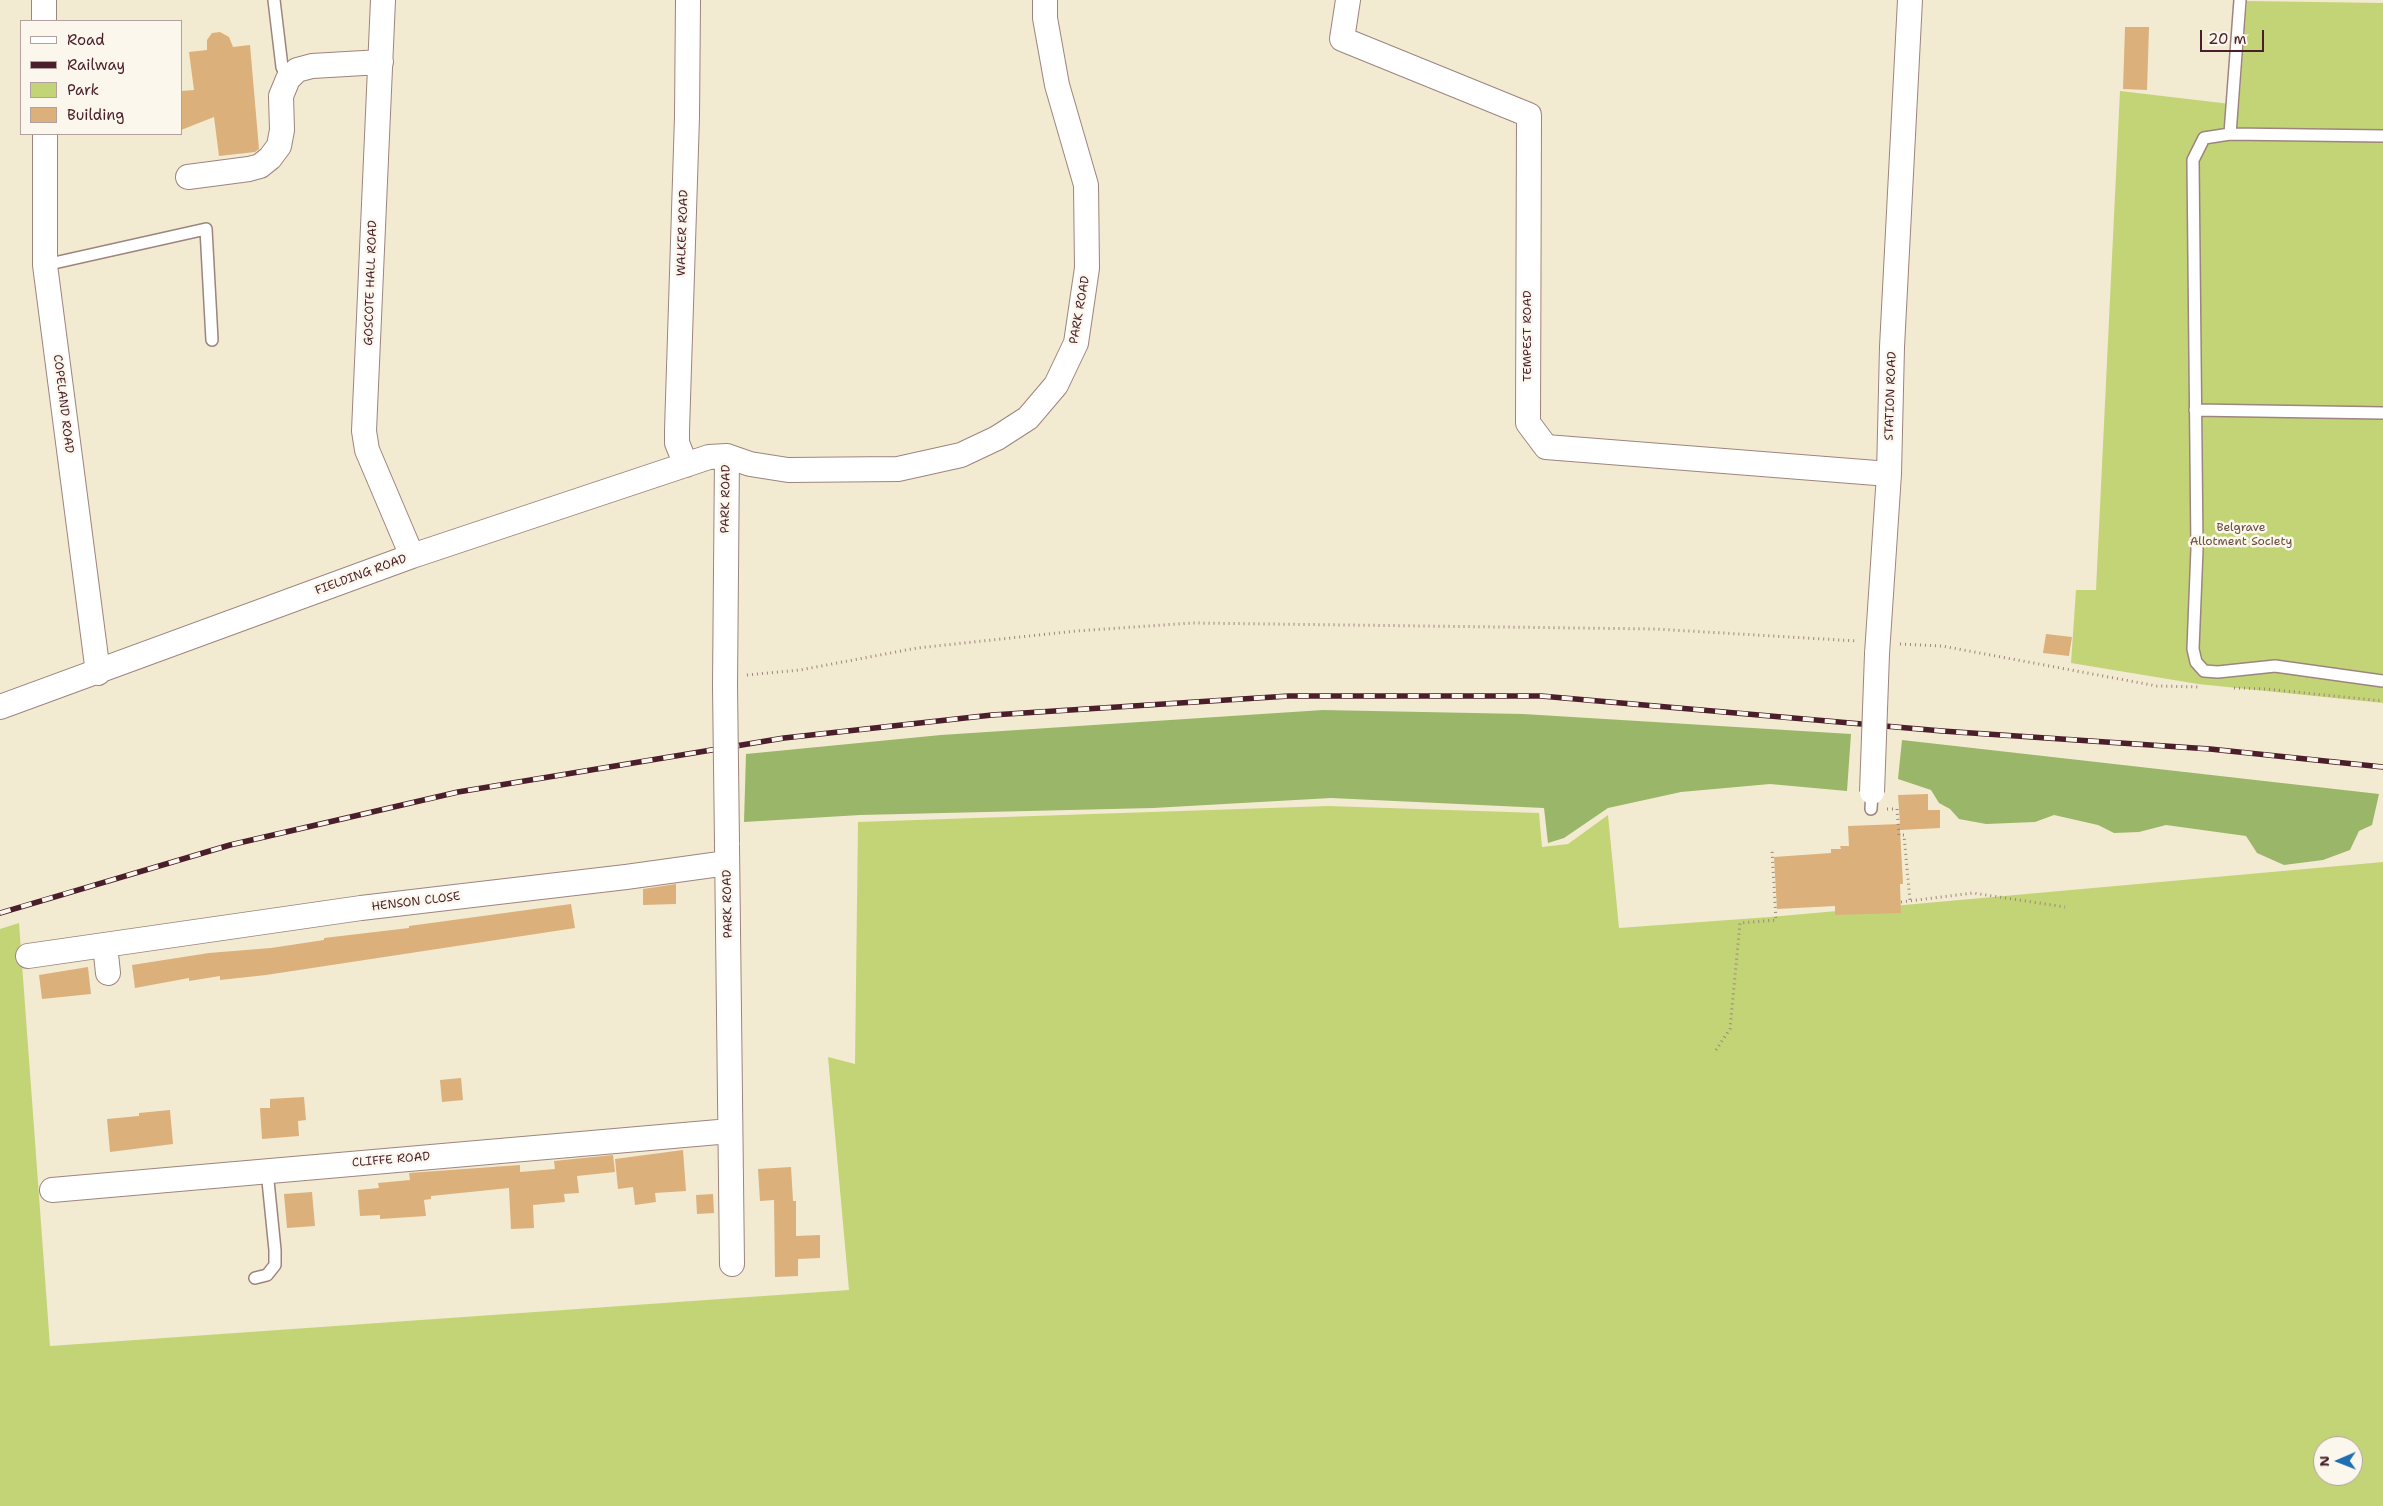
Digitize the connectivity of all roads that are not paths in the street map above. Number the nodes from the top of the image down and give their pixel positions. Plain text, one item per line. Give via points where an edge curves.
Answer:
1 (44, 0) edge
2 (274, 0) edge
3 (383, 0) edge
4 (688, 0) edge
5 (1045, 0) edge
6 (1348, 0) edge
7 (1910, 0) edge
8 (2240, 0) edge
9 (44, 20) edge
10 (380, 62) junction
11 (288, 79) junction
12 (2230, 134) junction
13 (45, 135) edge
14 (2383, 136) edge
15 (188, 176) dead end
16 (45, 265) junction
17 (212, 340) dead end
18 (2195, 410) junction
19 (2383, 413) edge
20 (727, 456) junction
21 (686, 465) junction
22 (1889, 474) junction
23 (412, 556) junction
24 (98, 673) junction
25 (2383, 681) edge
26 (0, 707) edge
27 (1871, 801) road end
28 (727, 853) junction
29 (105, 945) junction
30 (28, 956) dead end
31 (108, 972) dead end
32 (730, 1131) junction
33 (267, 1171) junction
34 (52, 1190) dead end
35 (732, 1264) dead end
36 (255, 1278) dead end

1 - 9 street
2 - 11 lane via 281,60
3 - 10 street, GOSCOTE HALL ROAD
4 - 21 street, WALKER ROAD via 676,430
5 - 20 street, PARK ROAD via 1057,86 1086,185 1087,268 1076,343 1056,385 1028,418 997,438 952,457 898,469 788,470 750,464
6 - 22 street, TEMPEST ROAD via 1342,39 1529,115 1528,423 1546,447
7 - 22 street, STATION ROAD via 1892,348
8 - 12 lane
10 - 11 street via 312,66 296,70
10 - 23 street, GOSCOTE HALL ROAD via 364,431 367,450
11 - 15 street via 281,96 279,146 270,158 249,169
12 - 14 lane
12 - 18 lane via 2204,138 2192,160
13 - 16 street, COPELAND ROAD
16 - 17 lane via 206,229
16 - 24 street, COPELAND ROAD
18 - 19 lane
18 - 25 lane via 2197,549 2193,649 2196,662 2204,671 2275,666
20 - 21 street, FIELDING ROAD via 709,457
20 - 28 street, PARK ROAD, bridge via 724,682
21 - 23 street, FIELDING ROAD
22 - 27 street, STATION ROAD, bridge
23 - 24 street, FIELDING ROAD
24 - 26 street, FIELDING ROAD
28 - 29 street, HENSON CLOSE via 626,877 361,908
28 - 32 street, PARK ROAD
29 - 30 street, HENSON CLOSE
29 - 31 street
32 - 33 street, CLIFFE ROAD
32 - 35 street, PARK ROAD
33 - 34 street, CLIFFE ROAD
33 - 36 lane via 275,1266 267,1275

